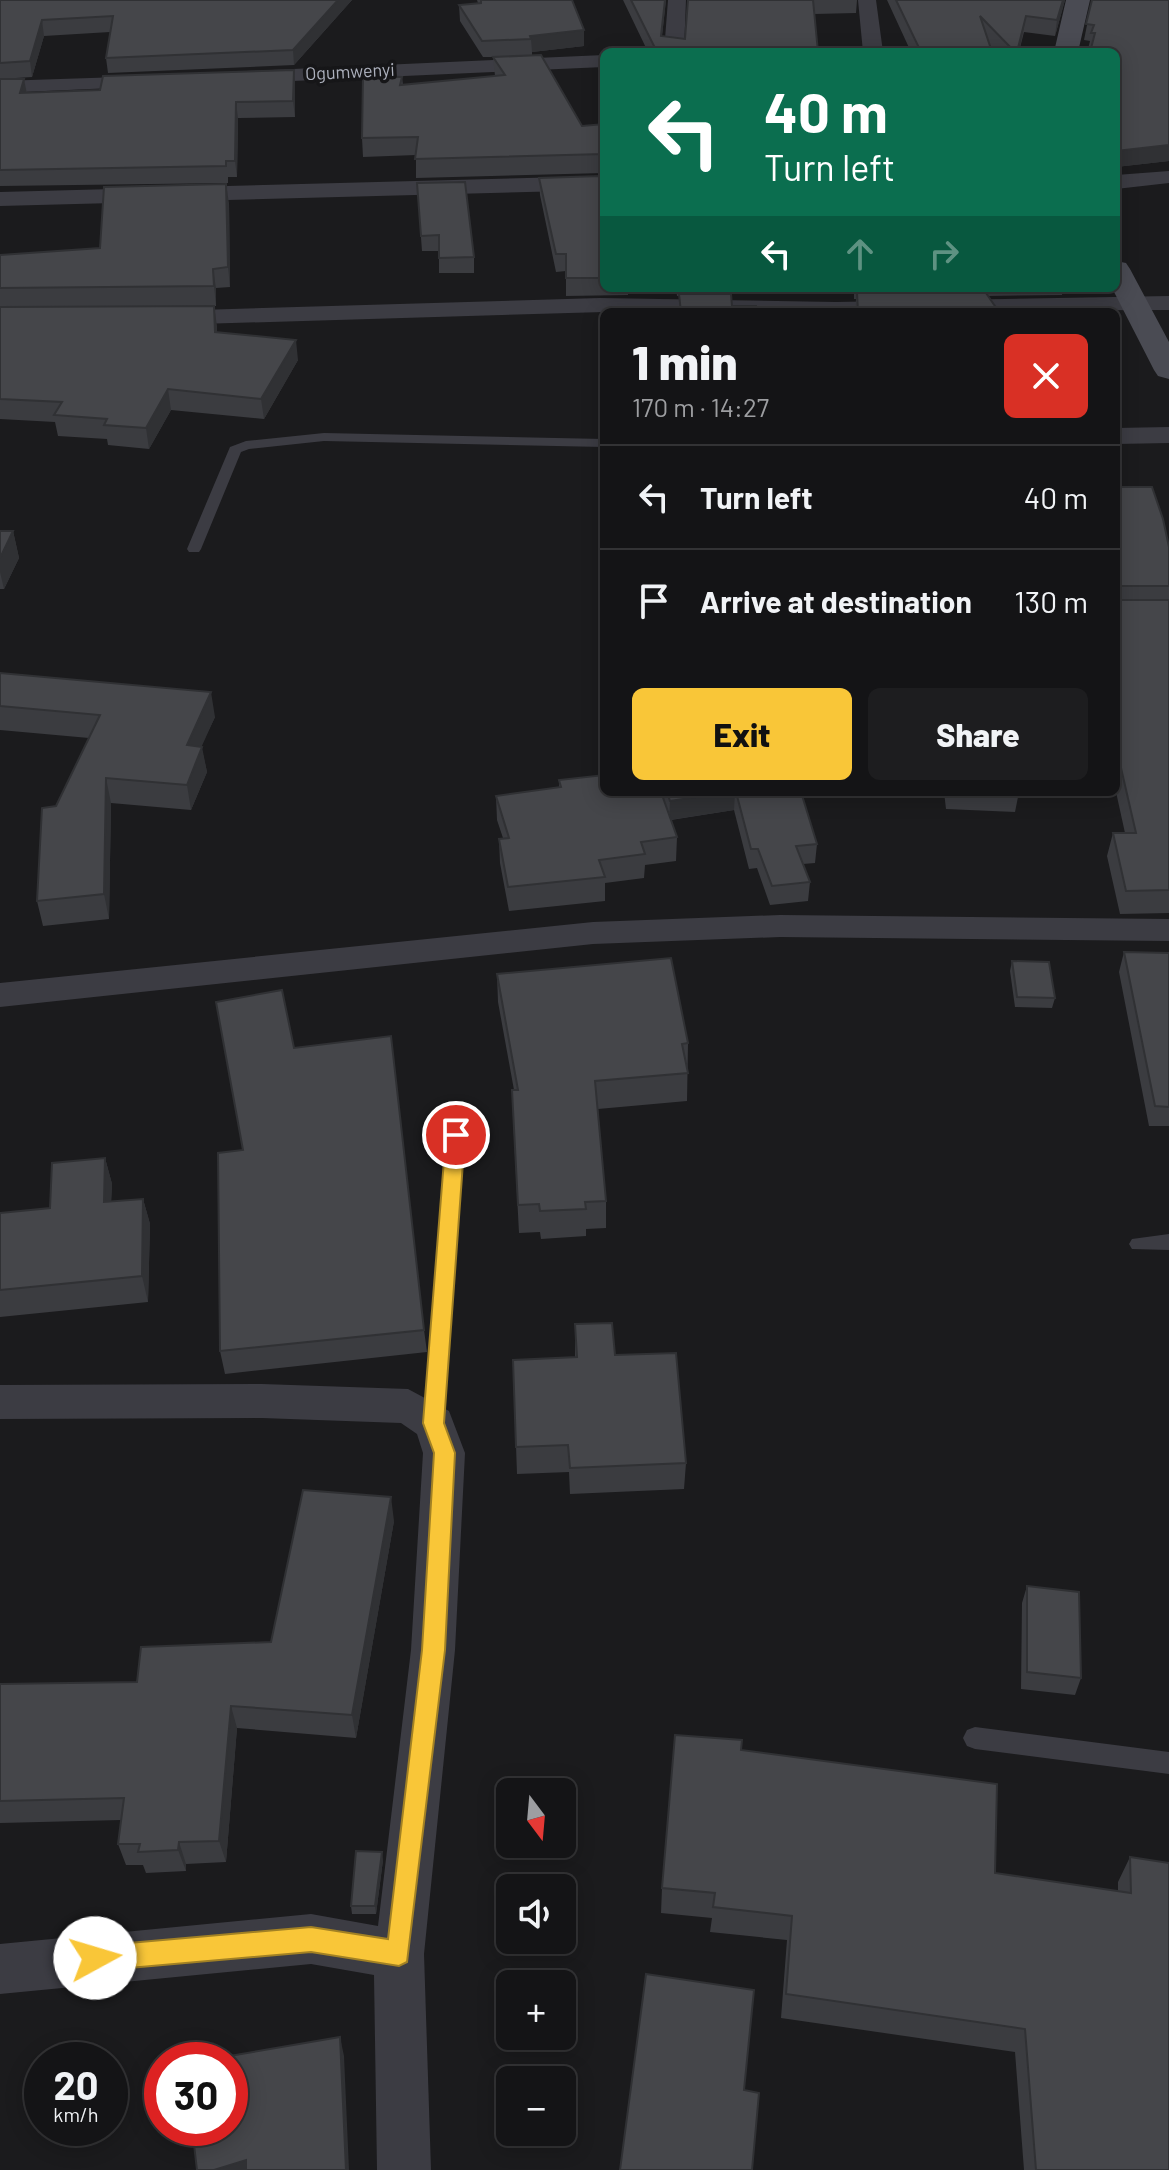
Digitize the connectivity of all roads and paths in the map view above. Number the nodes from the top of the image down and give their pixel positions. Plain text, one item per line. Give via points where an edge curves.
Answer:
1 (677, 0) edge
2 (867, 0) edge
3 (1078, 0) edge
4 (674, 48) edge
5 (873, 48) edge
6 (1067, 48) edge
7 (600, 61) edge
8 (233, 77) edge
9 (171, 81) edge
10 (0, 87) edge
11 (1169, 177) edge
12 (1120, 182) edge
13 (600, 183) edge
14 (0, 199) edge
15 (1120, 275) edge
16 (1169, 303) edge
17 (777, 308) edge
18 (137, 318) edge
19 (1120, 322) edge
20 (1151, 323) edge
21 (1169, 370) edge
22 (1169, 435) edge
23 (1120, 436) edge
24 (600, 443) edge
25 (194, 549) dead end
26 (1169, 930) edge
27 (0, 995) edge
28 (456, 1135) dead end
29 (1169, 1242) edge
30 (1139, 1244) dead end
31 (0, 1402) edge
32 (434, 1423) junction
33 (975, 1738) dead end
34 (1169, 1763) edge
35 (399, 1954) junction
36 (0, 1969) edge
37 (404, 2170) edge

1 - 4 street
2 - 5 street
3 - 6 street
7 - 8 street, Ogumwenyi
9 - 10 street
11 - 12 street
13 - 14 street
15 - 20 street
16 - 20 street
17 - 18 street via 600,305
19 - 20 street
20 - 21 street
22 - 23 street
24 - 25 lane via 324,437 246,445 235,450
26 - 27 street via 780,926 593,933
28 - 32 lane
29 - 30 lane
31 - 32 street via 408,1406
32 - 35 street via 444,1453 434,1635
33 - 34 lane
35 - 36 street via 311,1939
35 - 37 street

